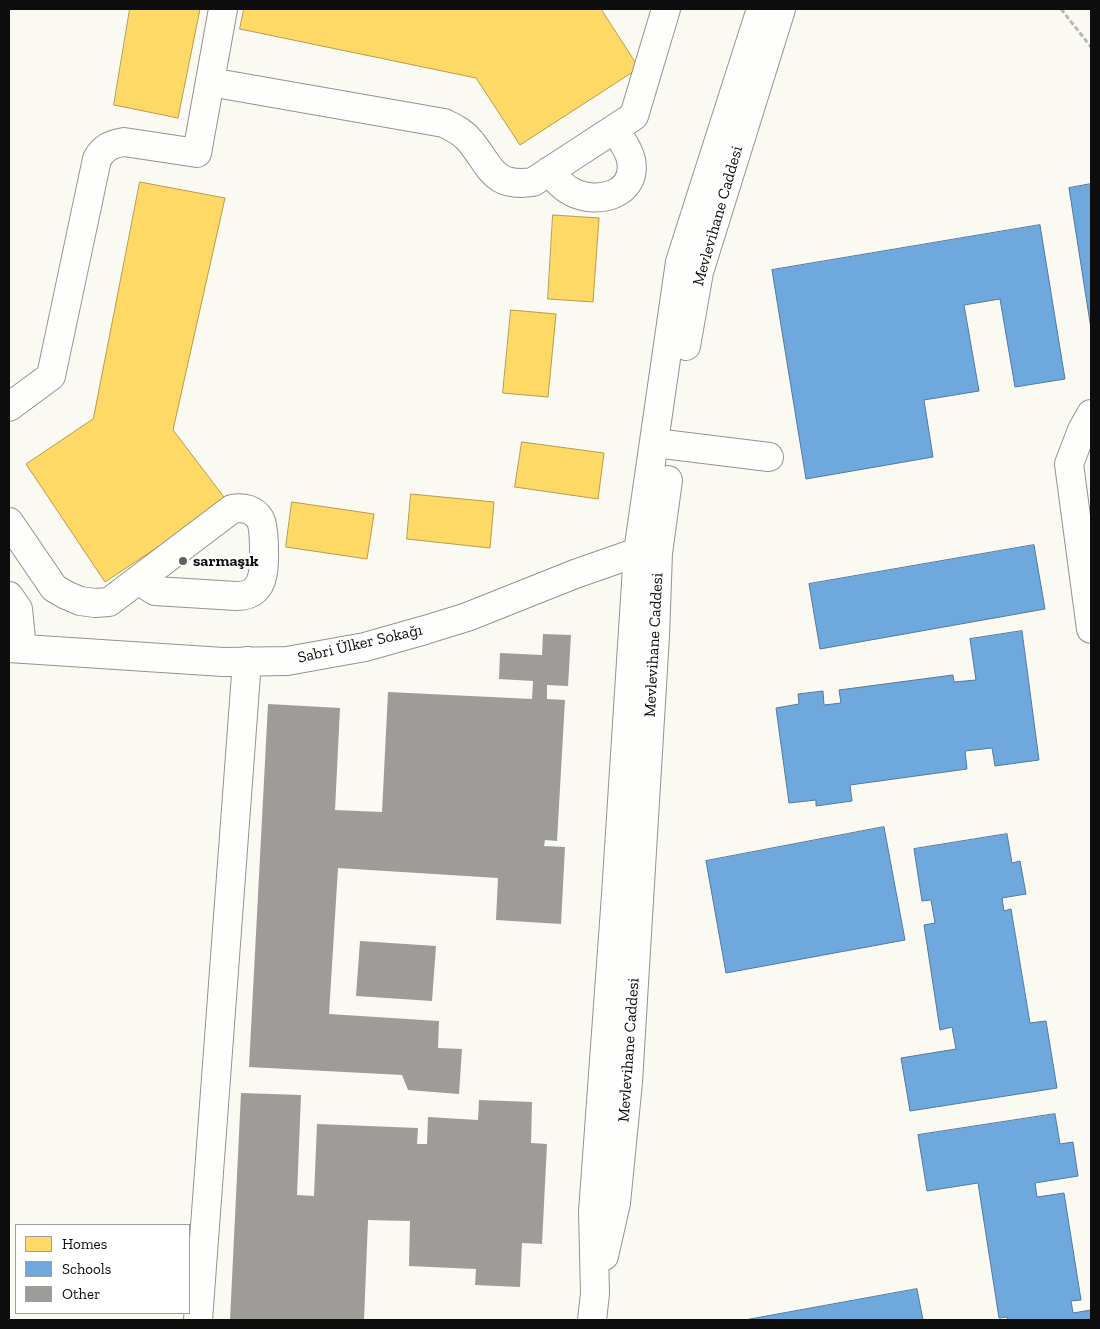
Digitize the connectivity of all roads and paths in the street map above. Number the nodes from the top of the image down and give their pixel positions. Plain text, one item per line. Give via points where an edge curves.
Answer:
1 (223, 9) edge
2 (666, 9) edge
3 (761, 9) edge
4 (782, 9) edge
5 (1061, 9) edge
6 (1091, 47) edge
7 (210, 82) junction
8 (615, 129) junction
9 (549, 171) junction
10 (712, 193) junction
11 (9, 408) edge
12 (1091, 414) edge
13 (664, 444) junction
14 (769, 457) dead end
15 (9, 522) edge
16 (648, 553) junction
17 (138, 580) junction
18 (9, 596) edge
19 (1091, 629) edge
20 (15, 649) edge
21 (247, 661) junction
22 (594, 1307) edge
23 (198, 1320) edge

1 - 7 street
2 - 8 street via 634,116
3 - 10 street, Mevlevihane Caddesi via 722,131
4 - 10 street, Mevlevihane Caddesi
5 - 6 path
7 - 9 street via 444,124 464,134 496,176 514,183 533,182
7 - 11 street via 197,153 124,142 107,147 96,159 51,376
8 - 9 street
8 - 9 street via 631,157 632,166 630,176 620,191 604,197 581,196 560,185
10 - 13 street, Mevlevihane Caddesi via 680,262
12 - 19 street via 1069,464
13 - 14 street
13 - 16 street, Mevlevihane Caddesi
15 - 17 street via 54,588 66,596 95,603 109,602
16 - 21 street, Sabri Ülker Sokağı via 575,574 467,617 364,647 287,661
16 - 22 street, Mevlevihane Caddesi via 616,895 593,1212
17 - 17 street via 232,508 247,509 260,519 263,528 263,575 249,594 155,592
18 - 20 street via 18,610
20 - 21 street, Sabri Ülker Sokağı
21 - 23 street

